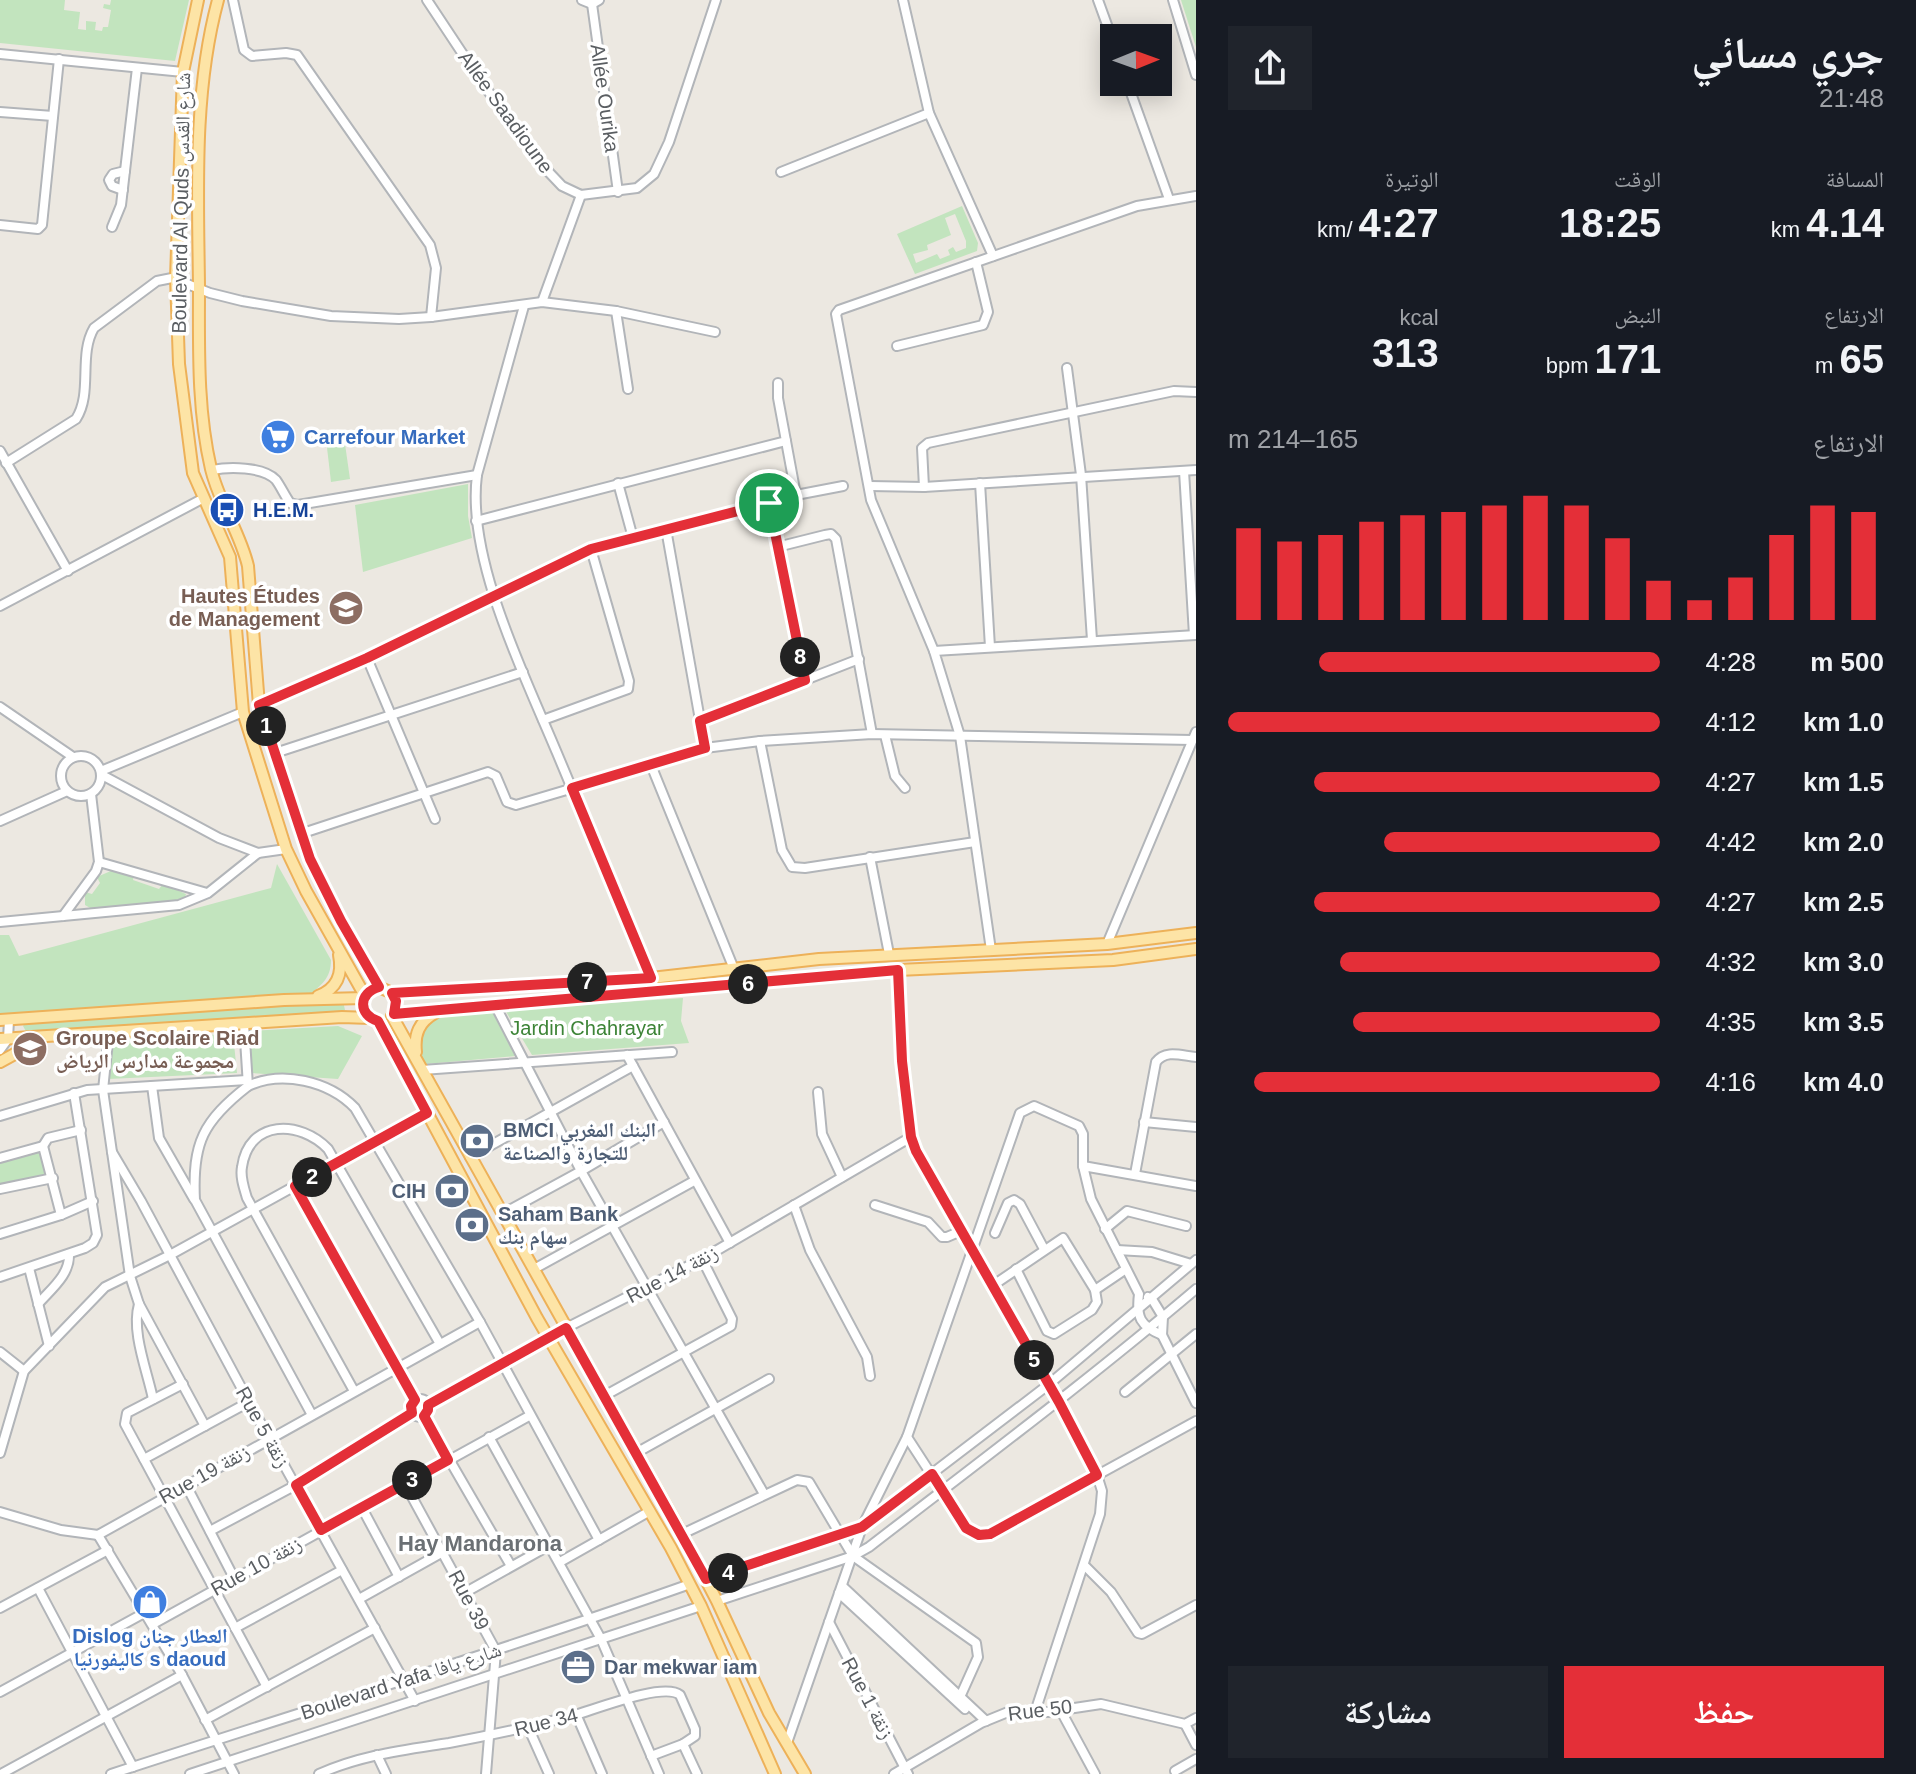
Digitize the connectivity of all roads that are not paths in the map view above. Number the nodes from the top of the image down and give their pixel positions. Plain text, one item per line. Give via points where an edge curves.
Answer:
1 (198, 0) edge
2 (218, 0) edge
3 (233, 0) edge
4 (427, 0) edge
5 (582, 0) edge
6 (716, 0) edge
7 (903, 0) edge
8 (1098, 0) edge
9 (1173, 0) edge
10 (595, 2) edge
11 (1107, 24) edge
12 (0, 54) edge
13 (59, 59) junction
14 (137, 68) junction
15 (183, 72) junction
16 (1196, 75) edge
17 (1132, 96) edge
18 (0, 112) edge
19 (929, 113) junction
20 (53, 116) junction
21 (125, 171) junction
22 (781, 172) dead end
23 (123, 190) junction
24 (618, 192) junction
25 (581, 195) junction
26 (1196, 196) edge
27 (1169, 199) junction
28 (0, 225) edge
29 (112, 227) dead end
30 (993, 256) junction
31 (976, 262) junction
32 (176, 278) junction
33 (199, 287) junction
34 (542, 302) junction
35 (524, 306) junction
36 (616, 311) junction
37 (431, 317) junction
38 (715, 332) dead end
39 (897, 346) dead end
40 (1067, 368) dead end
41 (778, 383) dead end
42 (628, 389) dead end
43 (1196, 392) edge
44 (1073, 413) junction
45 (786, 441) junction
46 (0, 451) edge
47 (6, 463) junction
48 (212, 470) junction
49 (1196, 470) edge
50 (1184, 471) junction
51 (477, 475) junction
52 (1081, 475) junction
53 (618, 483) junction
54 (980, 483) junction
55 (843, 486) dead end
56 (870, 486) junction
57 (924, 487) junction
58 (796, 495) junction
59 (202, 499) junction
60 (769, 503) junction
61 (476, 521) junction
62 (666, 529) junction
63 (633, 538) junction
64 (777, 547) junction
65 (591, 549) junction
66 (68, 571) junction
67 (495, 596) junction
68 (0, 606) edge
69 (1195, 635) edge
70 (1092, 640) junction
71 (990, 647) junction
72 (934, 651) junction
73 (367, 658) junction
74 (859, 659) junction
75 (523, 672) junction
76 (805, 680) junction
77 (259, 705) junction
78 (0, 707) edge
79 (243, 712) junction
80 (391, 715) junction
81 (543, 720) junction
82 (700, 721) junction
83 (872, 734) junction
84 (885, 735) junction
85 (960, 736) junction
86 (1194, 736) edge
87 (760, 741) junction
88 (705, 748) junction
89 (275, 753) junction
90 (73, 757) junction
91 (651, 765) junction
92 (102, 773) junction
93 (572, 788) junction
94 (905, 788) dead end
95 (67, 791) junction
96 (424, 792) junction
97 (91, 794) junction
98 (435, 819) dead end
99 (0, 821) edge
100 (300, 834) junction
101 (975, 842) junction
102 (286, 849) junction
103 (258, 853) junction
104 (870, 857) junction
105 (99, 862) junction
106 (208, 893) junction
107 (63, 916) junction
108 (0, 922) edge
109 (1196, 933) edge
110 (335, 941) junction
111 (1107, 944) junction
112 (1196, 949) edge
113 (991, 950) junction
114 (889, 954) junction
115 (734, 969) junction
116 (898, 970) junction
117 (651, 978) junction
118 (379, 987) junction
119 (392, 993) junction
120 (364, 997) junction
121 (310, 999) junction
122 (495, 1005) junction
123 (439, 1010) junction
124 (393, 1015) junction
125 (373, 1019) junction
126 (4, 1020) edge
127 (244, 1024) junction
128 (109, 1032) junction
129 (46, 1037) junction
130 (4, 1039) edge
131 (0, 1050) edge
132 (672, 1052) dead end
133 (627, 1055) junction
134 (1196, 1057) edge
135 (416, 1058) junction
136 (526, 1061) junction
137 (0, 1062) edge
138 (633, 1066) junction
139 (422, 1070) junction
140 (247, 1083) junction
141 (152, 1086) junction
142 (103, 1090) junction
143 (818, 1092) dead end
144 (74, 1093) junction
145 (427, 1113) junction
146 (552, 1113) junction
147 (0, 1116) edge
148 (664, 1122) junction
149 (1144, 1122) junction
150 (1196, 1127) edge
151 (81, 1130) junction
152 (911, 1137) junction
153 (376, 1141) junction
154 (43, 1146) junction
155 (112, 1152) junction
156 (470, 1157) junction
157 (0, 1158) edge
158 (337, 1163) junction
159 (1083, 1166) junction
160 (581, 1171) junction
161 (1135, 1174) junction
162 (842, 1177) junction
163 (53, 1178) junction
164 (694, 1181) junction
165 (295, 1186) junction
166 (1196, 1186) edge
167 (0, 1189) edge
168 (195, 1200) junction
169 (93, 1201) junction
170 (794, 1205) junction
171 (875, 1205) dead end
172 (253, 1208) junction
173 (502, 1214) junction
174 (61, 1215) junction
175 (1186, 1226) dead end
176 (613, 1228) junction
177 (1105, 1229) junction
178 (961, 1231) junction
179 (212, 1232) junction
180 (995, 1233) dead end
181 (0, 1234) edge
182 (730, 1243) junction
183 (1044, 1249) junction
184 (1117, 1250) junction
185 (972, 1251) junction
186 (69, 1254) junction
187 (170, 1255) junction
188 (702, 1259) junction
189 (1194, 1262) edge
190 (29, 1268) junction
191 (534, 1269) junction
192 (1016, 1269) junction
193 (1126, 1269) junction
194 (130, 1276) junction
195 (0, 1277) edge
196 (992, 1286) junction
197 (648, 1288) junction
198 (1196, 1289) edge
199 (1095, 1290) junction
200 (1139, 1294) junction
201 (1152, 1299) junction
202 (38, 1304) junction
203 (139, 1304) junction
204 (1137, 1312) junction
205 (1163, 1317) junction
206 (480, 1322) junction
207 (566, 1328) junction
208 (1147, 1329) junction
209 (1196, 1334) edge
210 (1162, 1335) junction
211 (550, 1337) junction
212 (440, 1344) junction
213 (49, 1346) junction
214 (0, 1352) edge
215 (683, 1352) junction
216 (1171, 1354) junction
217 (501, 1364) junction
218 (1072, 1364) junction
219 (396, 1369) junction
220 (24, 1371) junction
221 (870, 1376) dead end
222 (1089, 1377) junction
223 (769, 1379) dead end
224 (183, 1384) junction
225 (1048, 1385) junction
226 (354, 1391) junction
227 (1125, 1392) dead end
228 (604, 1396) junction
229 (153, 1399) junction
230 (415, 1400) junction
231 (249, 1402) junction
232 (1059, 1402) junction
233 (1196, 1403) edge
234 (428, 1405) junction
235 (717, 1409) junction
236 (412, 1413) junction
237 (312, 1415) junction
238 (424, 1416) junction
239 (529, 1416) junction
240 (1196, 1421) edge
241 (205, 1426) junction
242 (989, 1429) junction
243 (489, 1437) junction
244 (907, 1437) junction
245 (269, 1438) junction
246 (1002, 1443) junction
247 (0, 1453) edge
248 (636, 1453) junction
249 (144, 1459) junction
250 (448, 1460) junction
251 (932, 1474) junction
252 (1097, 1475) junction
253 (405, 1484) junction
254 (186, 1485) junction
255 (296, 1485) junction
256 (942, 1491) junction
257 (764, 1494) junction
258 (165, 1496) junction
259 (362, 1508) junction
260 (650, 1511) junction
261 (0, 1512) edge
262 (862, 1527) junction
263 (321, 1530) junction
264 (210, 1531) junction
265 (682, 1534) junction
266 (98, 1535) junction
267 (842, 1535) junction
268 (599, 1540) junction
269 (550, 1545) junction
270 (108, 1550) junction
271 (443, 1552) junction
272 (853, 1556) junction
273 (560, 1562) junction
274 (1084, 1565) junction
275 (511, 1566) junction
276 (342, 1570) junction
277 (399, 1577) junction
278 (234, 1578) junction
279 (706, 1579) junction
280 (690, 1584) junction
281 (38, 1588) junction
282 (215, 1589) junction
283 (841, 1589) junction
284 (466, 1592) junction
285 (359, 1599) junction
286 (717, 1601) junction
287 (1196, 1605) edge
288 (701, 1606) junction
289 (0, 1608) edge
290 (146, 1612) junction
291 (591, 1619) junction
292 (829, 1622) junction
293 (153, 1624) junction
294 (235, 1628) junction
295 (375, 1628) junction
296 (601, 1639) junction
297 (496, 1651) junction
298 (72, 1652) junction
299 (182, 1675) junction
300 (495, 1675) junction
301 (405, 1681) junction
302 (267, 1687) junction
303 (0, 1692) edge
304 (960, 1697) junction
305 (626, 1700) junction
306 (415, 1701) junction
307 (1061, 1711) junction
308 (1035, 1712) junction
309 (576, 1714) junction
310 (109, 1717) junction
311 (1196, 1718) edge
312 (205, 1720) junction
313 (984, 1722) junction
314 (1185, 1724) junction
315 (528, 1727) junction
316 (489, 1736) junction
317 (215, 1739) junction
318 (787, 1743) junction
319 (683, 1744) junction
320 (1196, 1745) edge
321 (377, 1755) junction
322 (651, 1756) junction
323 (1196, 1759) edge
324 (227, 1760) junction
325 (341, 1764) junction
326 (133, 1767) junction
327 (906, 1771) edge
328 (1175, 1771) dead end
329 (1, 1773) edge
330 (195, 1773) edge
331 (111, 1774) edge
332 (234, 1774) edge
333 (319, 1774) edge
334 (345, 1774) edge
335 (386, 1774) edge
336 (486, 1774) edge
337 (549, 1774) edge
338 (602, 1774) edge
339 (659, 1774) edge
340 (697, 1774) edge
341 (775, 1774) edge
342 (805, 1774) edge
343 (894, 1774) edge
344 (1095, 1774) edge

1 - 15 main road, Boulevard Al Quds شارع القدس
2 - 33 main road, Boulevard Al Quds شارع القدس via 204,63
3 - 37 street via 246,52 297,55 430,245 436,268
4 - 25 street, Allée Saadioune via 543,166 562,186
5 - 10 street
6 - 24 street via 660,165 645,183
7 - 19 street
8 - 11 street
9 - 16 street
10 - 24 street, Allée Ourika
12 - 13 street
13 - 14 street
13 - 20 street
14 - 15 street
14 - 21 street
15 - 32 main road, Boulevard Al Quds شارع القدس
17 - 27 street
18 - 20 street
19 - 22 street
19 - 30 street
20 - 28 street via 42,225
21 - 23 street
21 - 23 street via 109,180
23 - 29 street
24 - 25 street
25 - 34 street
26 - 27 street
27 - 30 street
30 - 31 street
31 - 39 street via 988,312 983,325
31 - 56 street via 836,314
32 - 33 street
32 - 47 street via 157,281 94,328 88,339 80,414
32 - 59 main road, Boulevard Al Quds شارع القدس via 184,408
33 - 37 street via 316,314
33 - 48 main road, Boulevard Al Quds شارع القدس via 203,424
34 - 35 street
34 - 36 street
35 - 37 street
35 - 51 street
36 - 38 street
36 - 42 street
40 - 44 street
41 - 45 street
43 - 44 street via 1174,391
44 - 52 street
44 - 57 street via 923,444
45 - 53 street
45 - 58 street
46 - 47 street
47 - 66 street
48 - 51 street via 236,467 269,475 290,503 298,505
48 - 77 main road, Boulevard Al Quds شارع القدس via 248,566
49 - 50 street
50 - 52 street
50 - 69 street
51 - 61 street
52 - 54 street
52 - 70 street
53 - 61 street
53 - 63 street
54 - 57 street
54 - 71 street
55 - 58 street
56 - 57 street
56 - 72 street via 871,500
58 - 60 street
59 - 66 street
59 - 79 main road, Boulevard Al Quds شارع القدس via 230,557
60 - 62 street
60 - 64 street
61 - 67 street
62 - 63 street
62 - 82 street
63 - 65 street
64 - 74 street via 831,534 836,539
64 - 76 street
65 - 67 street
65 - 81 street via 628,689
66 - 68 street
67 - 73 street
67 - 75 street
69 - 70 street
70 - 71 street
71 - 72 street
72 - 85 street
73 - 77 street
73 - 80 street
74 - 76 street
74 - 83 street
75 - 80 street
75 - 81 street
76 - 82 street
77 - 89 main road, Boulevard Al Quds شارع القدس
78 - 90 street
79 - 92 street
79 - 102 main road, Boulevard Al Quds شارع القدس
80 - 89 street
80 - 96 street
81 - 93 street
82 - 88 street
83 - 84 street
83 - 87 street
84 - 85 street
84 - 94 street via 895,776
85 - 86 street
85 - 101 street
86 - 111 street
87 - 88 street
87 - 104 street via 782,850 792,867
88 - 91 street
89 - 100 main road, Boulevard Al Quds شارع القدس
90 - 92 street via 92,758
90 - 95 street via 61,772
91 - 93 street
91 - 115 street
92 - 97 street
92 - 103 street via 219,838
93 - 96 street via 513,805 488,772
93 - 117 street
95 - 97 street
95 - 99 street
96 - 98 street
96 - 100 street
97 - 105 street
100 - 118 main road, Boulevard Al Quds شارع القدس via 322,886
101 - 104 street
101 - 113 street
102 - 103 street
102 - 110 main road, Boulevard Al Quds شارع القدس
103 - 106 street
104 - 114 street
105 - 106 street
105 - 107 street
106 - 107 street via 168,906
107 - 108 street
109 - 111 main road
110 - 120 main road, Boulevard Al Quds شارع القدس
110 - 121 main road via 341,966 338,981
111 - 113 main road
112 - 116 main road via 1113,960
113 - 114 main road
114 - 115 main road
115 - 117 main road
116 - 122 main road
116 - 152 street
117 - 119 main road
118 - 119 main road
118 - 120 main road
119 - 124 main road
120 - 121 main road
120 - 125 main road via 363,1008
121 - 126 main road
122 - 123 main road
122 - 136 street
123 - 124 main road
123 - 135 main road via 419,1027
124 - 125 main road
124 - 135 main road
125 - 127 main road
125 - 145 main road
126 - 130 street
127 - 128 main road
127 - 140 street
128 - 129 main road
128 - 142 street
129 - 130 main road
129 - 137 main road
130 - 131 street
132 - 133 street
133 - 136 street
133 - 138 street
134 - 149 street via 1171,1054 1156,1062
135 - 139 main road
136 - 139 street
136 - 146 street
138 - 146 street
138 - 148 street
139 - 156 main road
140 - 141 street
140 - 153 street via 290,1079 324,1087 355,1108
140 - 168 street via 215,1115 201,1138 193,1167
141 - 142 street
141 - 168 street via 159,1138
142 - 144 street
142 - 155 street
143 - 162 street via 822,1134
144 - 147 street
144 - 151 street
145 - 153 street
145 - 211 main road
146 - 156 street
146 - 160 street
148 - 160 street
148 - 164 street
149 - 150 street
149 - 161 street
151 - 154 street via 48,1138
151 - 169 street
152 - 162 street, Rue 14 زنقة
152 - 178 street
153 - 158 street
153 - 206 street
154 - 157 street
154 - 163 street
155 - 187 street, Rue 5 زنقة
155 - 194 street
156 - 173 main road
158 - 165 street
158 - 172 street via 310,1134 290,1128 268,1131 251,1146 242,1166
158 - 212 street
159 - 161 street
159 - 177 street
159 - 185 street via 1079,1126 1034,1106 1024,1109
160 - 173 street
160 - 176 street
161 - 166 street
162 - 170 street, Rue 14 زنقة
163 - 167 street
163 - 174 street
164 - 176 street
164 - 182 street
165 - 172 street
165 - 219 street
168 - 179 street
169 - 174 street
169 - 186 street via 97,1235 93,1243
170 - 182 street, Rue 14 زنقة
170 - 221 street via 814,1260 867,1357
171 - 178 street via 928,1222 942,1237
172 - 179 street
172 - 226 street
173 - 191 main road
174 - 181 street
175 - 177 street via 1127,1211
176 - 191 street
176 - 197 street
177 - 184 street
178 - 185 street
179 - 187 street
179 - 237 street
180 - 183 street via 1014,1200
182 - 188 street, Rue 14 زنقة
183 - 192 street
183 - 199 street via 1065,1238
184 - 189 street
184 - 193 street
185 - 196 street
185 - 244 street
186 - 190 street
186 - 202 street via 66,1273
187 - 194 street
187 - 231 street, Rue 5 زنقة
188 - 197 street, Rue 14 زنقة
188 - 215 street via 733,1323
189 - 201 street
190 - 195 street
190 - 202 street
191 - 207 main road
192 - 196 street
192 - 199 street via 1047,1331 1054,1334 1092,1310
193 - 199 street
193 - 200 street
194 - 203 street
194 - 213 street via 105,1287
196 - 225 street
197 - 207 street, Rue 14 زنقة
197 - 215 street
198 - 205 street
200 - 201 street
200 - 204 street
201 - 204 street
201 - 205 street
202 - 213 street
203 - 224 street
203 - 229 street via 138,1331
204 - 208 street
204 - 218 street
205 - 208 street
205 - 210 street
206 - 212 street, Rue 19 زنقة
206 - 217 street
207 - 211 street, Rue 14 زنقة
207 - 228 main road
208 - 210 street
208 - 222 street
209 - 216 street
210 - 216 street
211 - 217 street, Rue 14 زنقة
211 - 260 main road
212 - 219 street, Rue 19 زنقة
213 - 220 street
214 - 220 street
215 - 228 street
215 - 235 street
216 - 227 street
216 - 233 street
217 - 234 street, Rue 14 زنقة
217 - 239 street
218 - 222 street
218 - 225 street
219 - 226 street, Rue 19 زنقة
219 - 230 street
220 - 247 street
222 - 232 street
223 - 235 street
224 - 229 street
224 - 241 street
225 - 232 street
225 - 242 street
226 - 237 street, Rue 19 زنقة
228 - 248 main road
229 - 249 street via 125,1418
230 - 234 street
230 - 236 street
231 - 241 street
231 - 245 street, Rue 5 زنقة
232 - 246 street
232 - 252 street
234 - 238 street
235 - 248 street
235 - 257 street
236 - 238 street
236 - 255 street
237 - 245 street, Rue 19 زنقة
238 - 250 street
239 - 243 street, Rue 10 زنقة
239 - 268 street
240 - 252 street
241 - 249 street
242 - 246 street
242 - 251 street
243 - 250 street, Rue 10 زنقة
243 - 269 street
244 - 251 street
244 - 262 street
245 - 254 street, Rue 19 زنقة
245 - 255 street, Rue 5 زنقة
246 - 256 street
248 - 265 main road
249 - 258 street
250 - 253 street, Rue 10 زنقة
250 - 275 street
251 - 256 street
251 - 262 street
252 - 256 street via 990,1534 966,1528
252 - 274 street via 1103,1505
253 - 259 street, Rue 10 زنقة
253 - 271 street, Rue 39
254 - 258 street, Rue 19 زنقة
254 - 264 street
255 - 263 street, Rue 5 زنقة
255 - 264 street
256 - 272 street
257 - 265 street
257 - 267 street via 797,1480 809,1482
258 - 266 street, Rue 19 زنقة
258 - 282 street
259 - 263 street, Rue 10 زنقة
259 - 277 street
260 - 268 street
260 - 280 main road
261 - 266 street
262 - 267 street
262 - 272 street
263 - 276 street, Rue 5 زنقة
263 - 278 street, Rue 10 زنقة
264 - 278 street
265 - 279 main road
266 - 270 street
267 - 272 street
267 - 279 street
268 - 273 street
269 - 273 street
269 - 275 street
270 - 281 street
270 - 290 street
271 - 277 street
271 - 284 street, Rue 39
272 - 283 street
272 - 286 street
272 - 304 street via 976,1643 978,1657
273 - 291 street
274 - 287 street via 1111,1592 1138,1633
274 - 308 street
275 - 284 street
276 - 285 street, Rue 5 زنقة
276 - 294 street
277 - 285 street
278 - 282 street, Rue 10 زنقة
279 - 286 main road
280 - 288 main road
280 - 291 street, Boulevard Yafa شارع يافا
281 - 289 street
281 - 298 street
282 - 293 street, Rue 10 زنقة
282 - 294 street
283 - 292 street
283 - 304 street
283 - 313 street
284 - 297 street, Rue 39
285 - 295 street, Rue 5 زنقة
286 - 318 main road
288 - 296 street, Boulevard Yafa شارع يافا
288 - 341 main road
290 - 293 street
290 - 298 street
291 - 296 street
291 - 297 street, Boulevard Yafa شارع يافا
292 - 318 street
292 - 327 street, Rue 1 زنقة
293 - 299 street
294 - 302 street
295 - 301 street, Rue 5 زنقة
295 - 302 street
296 - 300 street, Boulevard Yafa شارع يافا
296 - 305 street
297 - 300 street, Rue 39
297 - 301 street, Boulevard Yafa شارع يافا
298 - 303 street
298 - 310 street
299 - 310 street
299 - 312 street
300 - 306 street, Boulevard Yafa شارع يافا
300 - 316 street, Rue 39
301 - 306 street, Rue 5 زنقة
301 - 317 street, Boulevard Yafa شارع يافا
302 - 312 street
304 - 313 street
305 - 309 street, Rue 34
305 - 319 street, Rue 34 via 676,1691 695,1729 695,1736
305 - 322 street
306 - 324 street, Boulevard Yafa شارع يافا
307 - 308 street, Rue 50
307 - 314 street, Rue 50 via 1101,1704
307 - 344 street
308 - 313 street, Rue 50 via 1008,1712
309 - 315 street, Rue 34
309 - 338 street
310 - 326 street
310 - 329 street
311 - 314 street
312 - 317 street
313 - 327 street, Rue 50
314 - 320 street
315 - 316 street, Rue 34
315 - 337 street
316 - 321 street, Rue 34
316 - 336 street, Rue 39
317 - 324 street
317 - 326 street, Boulevard Yafa شارع يافا
318 - 342 main road
319 - 322 street
319 - 340 street
321 - 325 street, Rue 34
321 - 335 street
322 - 339 street
323 - 328 street
324 - 330 street, Boulevard Yafa شارع يافا
324 - 332 street
325 - 333 street, Rue 34
325 - 334 street
326 - 331 street, Boulevard Yafa شارع يافا
327 - 343 street, Rue 50

